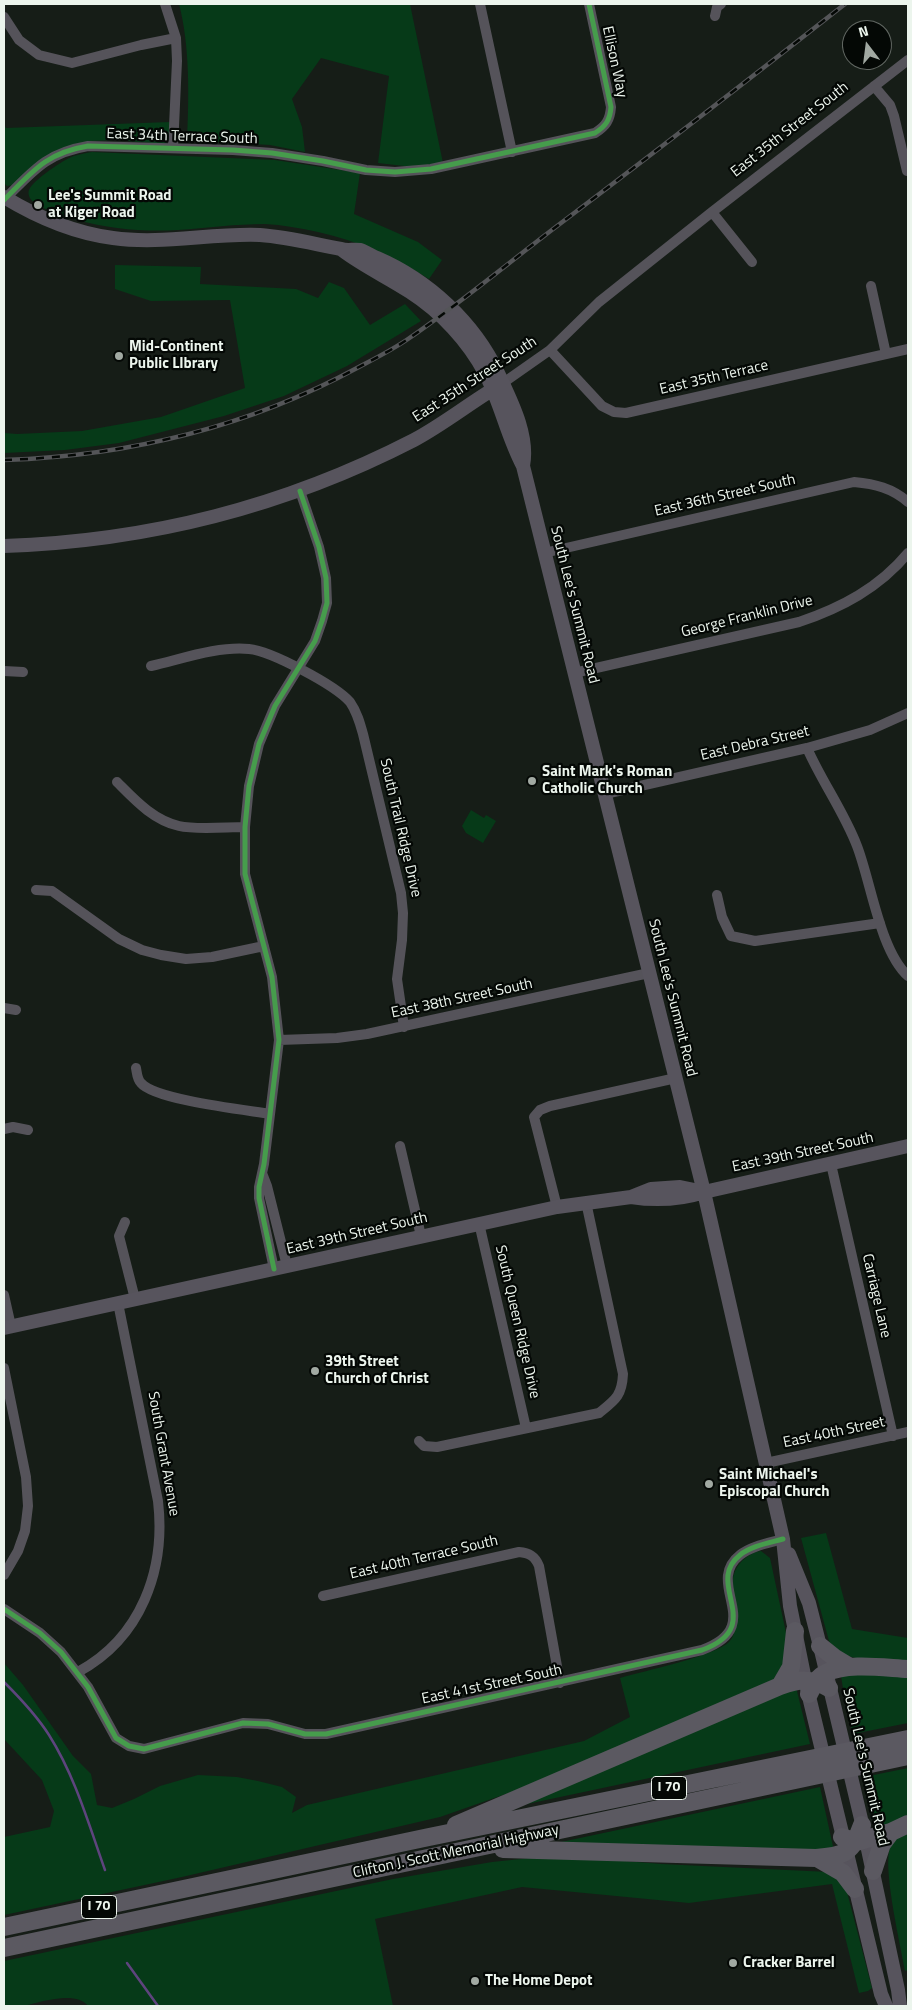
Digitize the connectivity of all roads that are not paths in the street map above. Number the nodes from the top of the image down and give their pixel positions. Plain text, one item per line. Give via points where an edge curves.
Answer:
1 (165, 4) edge
2 (480, 4) edge
3 (590, 4) edge
4 (721, 4) edge
5 (715, 16) dead end
6 (4, 17) edge
7 (176, 38) junction
8 (908, 60) edge
9 (874, 86) junction
10 (606, 124) joint
11 (173, 148) junction
12 (512, 152) junction
13 (908, 171) edge
14 (4, 198) edge
15 (712, 212) junction
16 (342, 250) junction
17 (752, 262) dead end
18 (871, 286) dead end
19 (471, 340) junction
20 (908, 349) edge
21 (550, 350) junction
22 (886, 354) junction
23 (498, 386) junction
24 (300, 491) junction
25 (908, 502) edge
26 (4, 546) edge
27 (544, 553) junction
28 (908, 553) edge
29 (150, 666) dead end
30 (298, 668) junction
31 (4, 671) edge
32 (23, 672) dead end
33 (574, 673) junction
34 (908, 713) edge
35 (807, 748) junction
36 (117, 782) dead end
37 (605, 794) junction
38 (245, 827) junction
39 (36, 890) dead end
40 (717, 895) dead end
41 (880, 923) junction
42 (264, 946) junction
43 (649, 973) junction
44 (908, 976) edge
45 (4, 1008) edge
46 (16, 1010) dead end
47 (404, 1026) junction
48 (280, 1040) junction
49 (136, 1068) dead end
50 (676, 1078) junction
51 (270, 1114) junction
52 (4, 1129) edge
53 (28, 1130) dead end
54 (400, 1146) dead end
55 (908, 1146) edge
56 (831, 1164) junction
57 (704, 1192) junction
58 (586, 1202) junction
59 (557, 1207) junction
60 (125, 1222) dead end
61 (479, 1224) junction
62 (421, 1236) junction
63 (280, 1268) junction
64 (4, 1295) edge
65 (134, 1299) junction
66 (118, 1303) junction
67 (8, 1327) edge
68 (4, 1368) edge
69 (526, 1428) junction
70 (908, 1432) edge
71 (892, 1436) junction
72 (419, 1441) dead end
73 (766, 1463) junction
74 (783, 1539) junction
75 (4, 1575) edge
76 (323, 1596) dead end
77 (4, 1609) edge
78 (795, 1631) junction
79 (820, 1646) junction
80 (850, 1667) junction
81 (908, 1669) edge
82 (78, 1672) junction
83 (560, 1683) junction
84 (817, 1683) junction
85 (780, 1686) junction
86 (908, 1739) edge
87 (908, 1756) edge
88 (908, 1824) edge
89 (891, 1832) junction
90 (429, 1837) junction
91 (854, 1839) junction
92 (477, 1848) junction
93 (816, 1858) junction
94 (873, 1871) junction
95 (855, 1888) junction
96 (4, 1927) edge
97 (4, 1948) edge
98 (886, 2006) edge
99 (900, 2006) edge

1 - 7 street
2 - 12 street
3 - 10 street, Ellison Way via 611,107
4 - 5 street
6 - 7 street via 19,40 39,56 72,64
7 - 11 street
8 - 9 street, East 35th Street South
9 - 13 street via 890,105
9 - 15 street, East 35th Street South
10 - 12 street, East 34th Terrace South via 594,133
11 - 12 street, East 34th Terrace South via 272,153 395,172 431,169
11 - 14 street, East 34th Terrace South via 88,146 68,150 43,162
14 - 16 main road, South Lee's Summit Road via 53,223 112,238 154,241 259,235 292,238
15 - 17 street
15 - 21 street, East 35th Street South via 599,302
16 - 19 main road, South Lee's Summit Road via 412,294
16 - 19 main road, South Lee's Summit Road via 360,250 388,262 424,285 458,316
18 - 22 street
19 - 23 main road, South Lee's Summit Road via 488,354
20 - 22 street, East 35th Terrace
21 - 22 street, East 35th Terrace via 602,406 626,413
21 - 23 street, East 35th Street South
23 - 24 main road, East 35th Street South via 416,439
23 - 27 main road, South Lee's Summit Road via 515,412 524,444 522,466
24 - 26 main road, East 35th Street South via 243,510 152,531 97,540
24 - 30 street via 319,547 328,591 320,628
25 - 27 street, East 36th Street South via 873,483 854,482
27 - 33 main road, South Lee's Summit Road
28 - 33 street, George Franklin Drive via 879,582 830,612
29 - 30 street via 216,652 250,649
30 - 38 street via 275,706 260,744 249,786
30 - 47 street, South Trail Ridge Drive via 336,689 358,717 401,893 402,940 397,979
31 - 32 street
33 - 37 main road, South Lee's Summit Road
34 - 35 street, East Debra Street via 870,730
35 - 37 street, East Debra Street
35 - 41 street via 858,847
36 - 38 street via 139,804 167,822 180,826
37 - 43 main road, South Lee's Summit Road
38 - 42 street via 246,874
39 - 42 street via 52,891 119,939 161,955 212,957
40 - 41 street via 731,936 755,941
41 - 44 street via 899,968
42 - 48 street via 272,977
43 - 47 street, East 38th Street South
43 - 50 main road, South Lee's Summit Road
45 - 46 street
47 - 48 street, East 38th Street South via 337,1038
48 - 51 street
49 - 51 street via 141,1083 147,1088 172,1097
50 - 57 main road, South Lee's Summit Road
50 - 59 street via 540,1110 534,1117
51 - 63 street via 262,1173 270,1195
52 - 53 street
54 - 62 street
55 - 56 main road, East 39th Street South
56 - 57 main road, East 39th Street South
56 - 71 street, Carriage Lane
57 - 58 main road, East 39th Street South via 684,1198 651,1200 631,1197
57 - 73 main road, South Lee's Summit Road
58 - 59 main road, East 39th Street South
58 - 69 street via 623,1374 622,1390 599,1413
59 - 61 main road, East 39th Street South
60 - 65 street via 119,1236
61 - 62 main road, East 39th Street South
61 - 69 street, South Queen Ridge Drive
62 - 63 main road, East 39th Street South
63 - 65 main road, East 39th Street South
64 - 67 street
65 - 66 main road, East 39th Street South
66 - 67 main road, East 39th Street South
66 - 82 street, South Grant Avenue via 158,1501 160,1546 151,1585 132,1623 106,1653
68 - 75 street via 26,1477 28,1506 25,1531
69 - 72 street via 437,1447 424,1446
70 - 71 street, East 40th Street
71 - 73 street, East 40th Street
73 - 74 main road, South Lee's Summit Road
74 - 78 main road, South Lee's Summit Road
74 - 79 main road, South Lee's Summit Road via 809,1602
74 - 83 street, East 41st Street South via 748,1550 733,1563 728,1582 733,1621 729,1635 716,1645
76 - 83 street, East 40th Terrace South via 519,1552 528,1553 539,1566
77 - 82 street via 40,1633
78 - 84 main road, South Lee's Summit Road
78 - 85 highway via 791,1667
79 - 80 highway
79 - 84 main road, South Lee's Summit Road
80 - 81 highway
80 - 84 highway
82 - 83 street, East 41st Street South via 116,1738 129,1746 144,1749 243,1723 268,1724 305,1734 326,1734
84 - 85 highway
84 - 91 main road, South Lee's Summit Road via 836,1717 854,1798
84 - 91 main road, South Lee's Summit Road via 815,1722 834,1802
85 - 90 highway
86 - 90 highway, Clifton J. Scott Memorial Highway / I 70
87 - 92 highway, Clifton J. Scott Memorial Highway / I 70
88 - 89 highway
89 - 91 highway
89 - 94 highway via 882,1844
90 - 96 highway, Clifton J. Scott Memorial Highway / I 70
91 - 93 highway via 834,1856
91 - 94 main road, South Lee's Summit Road
91 - 95 main road, South Lee's Summit Road
92 - 93 highway
92 - 97 highway, Clifton J. Scott Memorial Highway / I 70
93 - 95 highway via 843,1873
94 - 99 main road, South Lee's Summit Road
95 - 98 main road, South Lee's Summit Road

